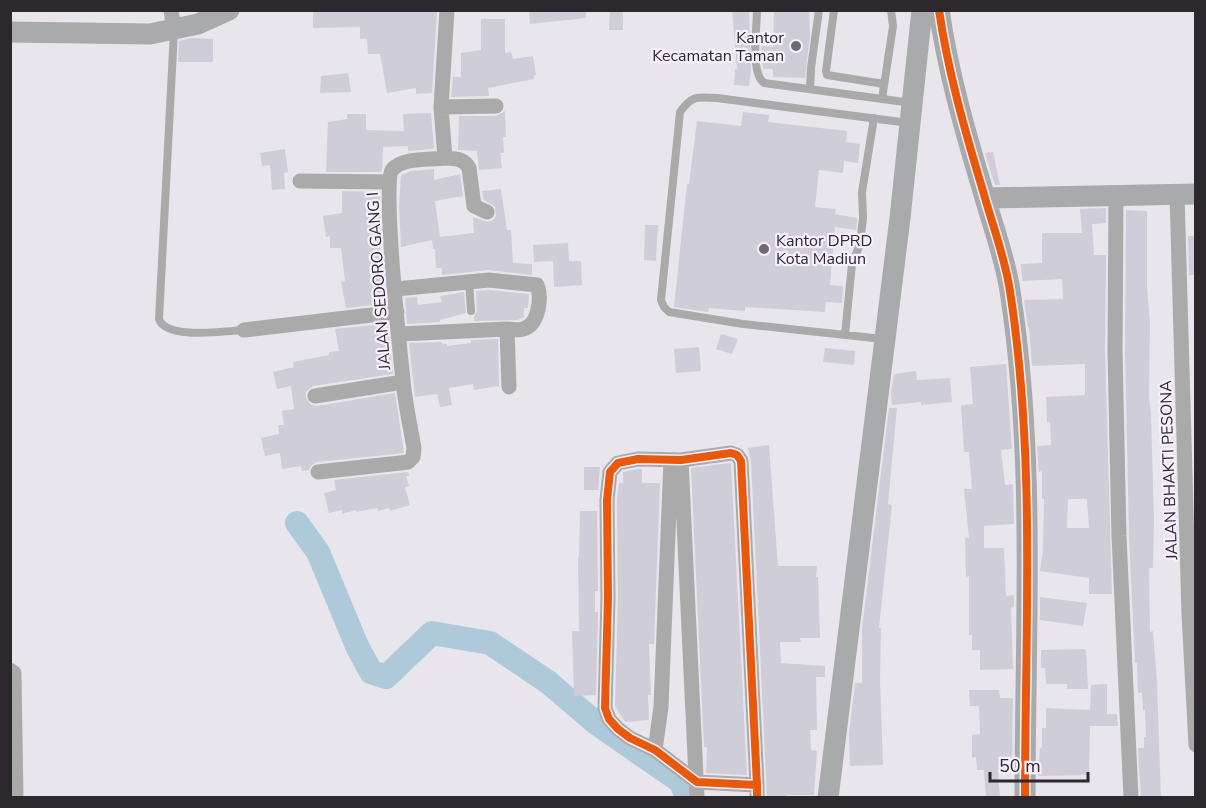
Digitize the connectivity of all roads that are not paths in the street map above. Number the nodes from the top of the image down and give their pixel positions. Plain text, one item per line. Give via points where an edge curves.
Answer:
1 (229, 10) edge
2 (447, 10) edge
3 (757, 10) edge
4 (819, 10) edge
5 (834, 10) edge
6 (891, 10) edge
7 (922, 10) edge
8 (937, 15) edge
9 (173, 20) edge
10 (10, 32) edge
11 (884, 84) junction
12 (810, 89) junction
13 (882, 99) junction
14 (496, 106) dead end
15 (441, 107) junction
16 (912, 113) junction
17 (874, 118) junction
18 (444, 158) junction
19 (300, 181) dead end
20 (389, 183) junction
21 (1186, 194) edge
22 (1116, 195) junction
23 (985, 198) junction
24 (488, 212) dead end
25 (469, 281) junction
26 (396, 289) junction
27 (471, 311) dead end
28 (397, 312) junction
29 (507, 329) junction
30 (244, 330) joint
31 (400, 334) junction
32 (845, 335) junction
33 (885, 339) junction
34 (403, 382) junction
35 (509, 387) dead end
36 (315, 396) dead end
37 (676, 460) junction
38 (318, 472) dead end
39 (10, 670) edge
40 (1196, 745) edge
41 (655, 750) junction
42 (697, 790) edge
43 (757, 792) edge
44 (16, 798) edge
45 (828, 798) edge
46 (1025, 798) edge
47 (1131, 798) edge

1 - 9 street via 198,24
2 - 15 street
3 - 12 lane via 755,69 759,79
4 - 12 lane
5 - 11 lane via 827,75
6 - 11 lane via 893,26
7 - 16 street
8 - 23 street via 960,115
9 - 10 street via 150,34
9 - 30 lane via 159,319 168,330 180,332
11 - 13 lane
12 - 13 lane
13 - 16 lane
14 - 15 street
15 - 18 street
16 - 17 lane
16 - 33 street
17 - 32 lane
17 - 32 lane via 694,97 680,112 661,300 664,307 669,312 744,324
18 - 20 street, JALAN SEDORO GANG I via 399,165 392,171
18 - 24 street via 466,163 474,206
19 - 20 street
20 - 26 street, JALAN SEDORO GANG I
21 - 22 street
21 - 40 street, JALAN BHAKTI PESONA via 1189,614
22 - 23 street
22 - 47 street via 1119,524
23 - 46 street via 1009,288 1018,345 1025,446
25 - 26 street
25 - 27 lane
25 - 29 street via 537,285 540,293 532,322 522,330
26 - 28 street, JALAN SEDORO GANG I
28 - 30 street
28 - 31 street, JALAN SEDORO GANG I
29 - 31 street
29 - 35 street
31 - 34 street, JALAN SEDORO GANG I
32 - 33 lane
33 - 45 street
34 - 36 street
34 - 38 street, JALAN SEDORO GANG I via 414,448 411,461
37 - 41 street
37 - 41 street via 618,463 610,472 607,500 605,708 618,729
37 - 42 street
37 - 43 street via 731,453 741,461
39 - 44 street via 14,673
41 - 42 street
42 - 43 street

